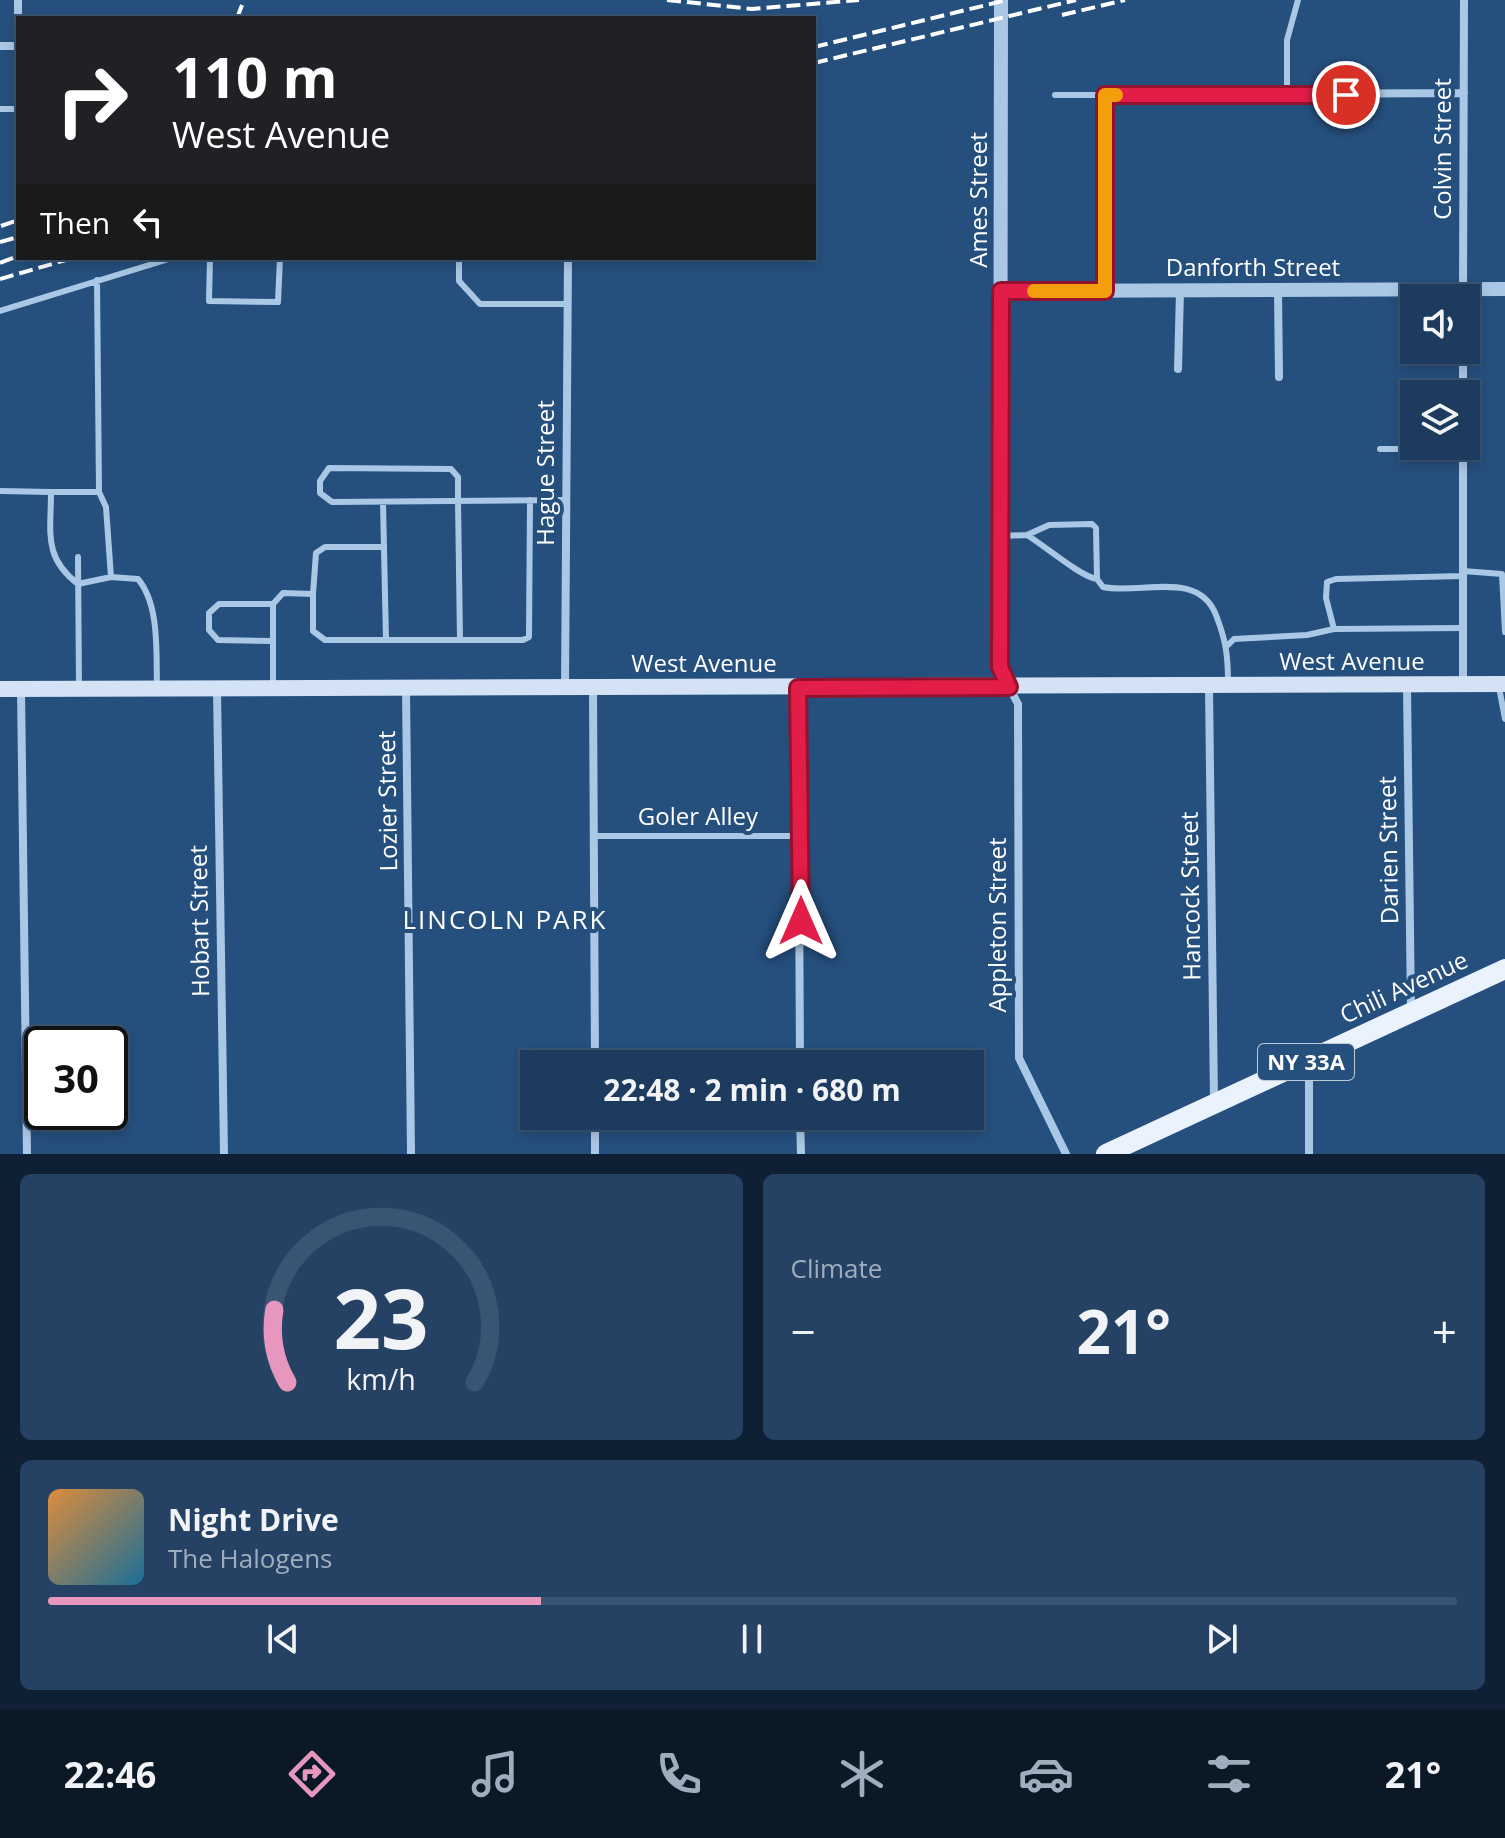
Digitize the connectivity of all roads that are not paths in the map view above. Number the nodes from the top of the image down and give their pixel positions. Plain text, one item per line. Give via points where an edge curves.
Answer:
1 (1001, 0) edge
2 (1298, 0) edge
3 (1464, 0) edge
4 (1464, 93) junction
5 (1055, 95) dead end
6 (1105, 95) junction
7 (1287, 95) junction
8 (165, 260) edge
9 (210, 260) edge
10 (280, 260) edge
11 (459, 260) edge
12 (568, 260) edge
13 (97, 280) junction
14 (1463, 284) edge
15 (1505, 289) edge
16 (1278, 290) junction
17 (1001, 291) junction
18 (1105, 291) junction
19 (1180, 291) junction
20 (1480, 292) edge
21 (1400, 293) edge
22 (567, 304) junction
23 (0, 311) edge
24 (1178, 369) dead end
25 (1279, 377) dead end
26 (1380, 449) dead end
27 (1400, 449) edge
28 (1463, 460) edge
29 (0, 491) edge
30 (51, 492) junction
31 (99, 492) junction
32 (458, 500) junction
33 (530, 500) junction
34 (566, 500) junction
35 (383, 502) junction
36 (1027, 535) junction
37 (1002, 536) junction
38 (384, 547) junction
39 (78, 557) dead end
40 (1463, 574) junction
41 (111, 577) junction
42 (1097, 579) junction
43 (78, 584) junction
44 (1504, 593) edge
45 (313, 594) junction
46 (273, 604) junction
47 (1463, 628) junction
48 (1334, 629) junction
49 (1505, 632) edge
50 (386, 640) junction
51 (460, 640) junction
52 (273, 641) junction
53 (1228, 645) junction
54 (1463, 684) junction
55 (1502, 684) edge
56 (1209, 686) junction
57 (1228, 686) junction
58 (1407, 686) junction
59 (1009, 687) junction
60 (217, 688) junction
61 (274, 688) junction
62 (406, 688) junction
63 (565, 688) junction
64 (593, 688) junction
65 (798, 688) junction
66 (0, 689) edge
67 (21, 689) junction
68 (79, 689) junction
69 (157, 689) junction
70 (1505, 716) edge
71 (596, 836) junction
72 (801, 836) junction
73 (1505, 969) edge
74 (1411, 1013) junction
75 (595, 1050) edge
76 (800, 1050) edge
77 (1309, 1061) junction
78 (1214, 1105) junction
79 (595, 1130) edge
80 (800, 1130) edge
81 (27, 1154) edge
82 (224, 1154) edge
83 (411, 1154) edge
84 (595, 1154) edge
85 (801, 1154) edge
86 (1066, 1154) edge
87 (1106, 1154) edge
88 (1309, 1154) edge

1 - 17 street, Ames Street
2 - 7 lane via 1287,40
3 - 4 street, Colvin Street
4 - 7 street
4 - 14 street, Colvin Street
5 - 6 lane
6 - 7 street
6 - 18 street
8 - 13 lane
9 - 10 lane via 209,301 278,302
11 - 22 lane via 459,281 480,304
12 - 22 street, Hague Street
13 - 23 lane
13 - 31 lane
15 - 20 street, Danforth Street
16 - 19 street, Danforth Street
16 - 21 street, Danforth Street
16 - 25 street
17 - 18 street, Danforth Street
17 - 37 street, Ames Street
18 - 19 street, Danforth Street
19 - 24 street
22 - 34 street, Hague Street
26 - 27 lane
28 - 40 street
29 - 30 lane
30 - 31 lane
30 - 43 lane via 51,554 60,570
31 - 41 lane via 106,507
32 - 33 lane
32 - 35 lane
32 - 35 lane via 458,477 442,466 329,468 320,481 324,500
32 - 51 lane
33 - 34 lane
33 - 51 lane via 529,637
34 - 63 street, Hague Street
35 - 38 lane
36 - 37 lane
36 - 42 lane via 1086,578
36 - 42 lane via 1049,525 1095,525
37 - 59 street, Ames Street via 1000,667
38 - 45 lane via 325,547 316,553
38 - 50 lane
39 - 43 lane
40 - 44 lane via 1502,574
40 - 47 street
40 - 48 lane via 1327,582
41 - 43 lane
41 - 69 lane via 138,579 144,586
42 - 53 lane via 1106,588 1176,587 1203,594
43 - 68 lane
44 - 49 lane
45 - 46 lane via 283,593
45 - 50 lane via 317,637
46 - 52 lane
46 - 52 lane via 219,604 209,613 209,630 218,640
47 - 48 lane
47 - 54 street
48 - 53 lane via 1234,639
50 - 51 lane
52 - 61 lane
53 - 57 lane
54 - 55 main road, West Avenue
54 - 58 main road, West Avenue
55 - 70 lane
56 - 57 main road, West Avenue
56 - 59 main road, West Avenue
56 - 78 street, Hancock Street
57 - 58 main road, West Avenue
58 - 74 street, Darien Street
59 - 65 main road, West Avenue
59 - 86 street, Appleton Street via 1018,704 1019,1058
60 - 61 main road, West Avenue
60 - 69 main road, West Avenue
60 - 82 street, Hobart Street
61 - 62 main road, West Avenue
62 - 63 main road, West Avenue
62 - 83 street, Lozier Street
63 - 64 main road, West Avenue
64 - 65 main road, West Avenue
64 - 71 street
65 - 72 street
66 - 67 main road, West Avenue
67 - 68 main road, West Avenue
67 - 81 street
68 - 69 main road, West Avenue
71 - 72 lane, Goler Alley
71 - 75 street
72 - 76 street
73 - 74 main road, Chili Avenue / NY 33A
74 - 77 main road, Chili Avenue / NY 33A
77 - 78 main road, Chili Avenue / NY 33A
77 - 88 street
78 - 87 main road, Chili Avenue / NY 33A
79 - 84 street
80 - 85 street

